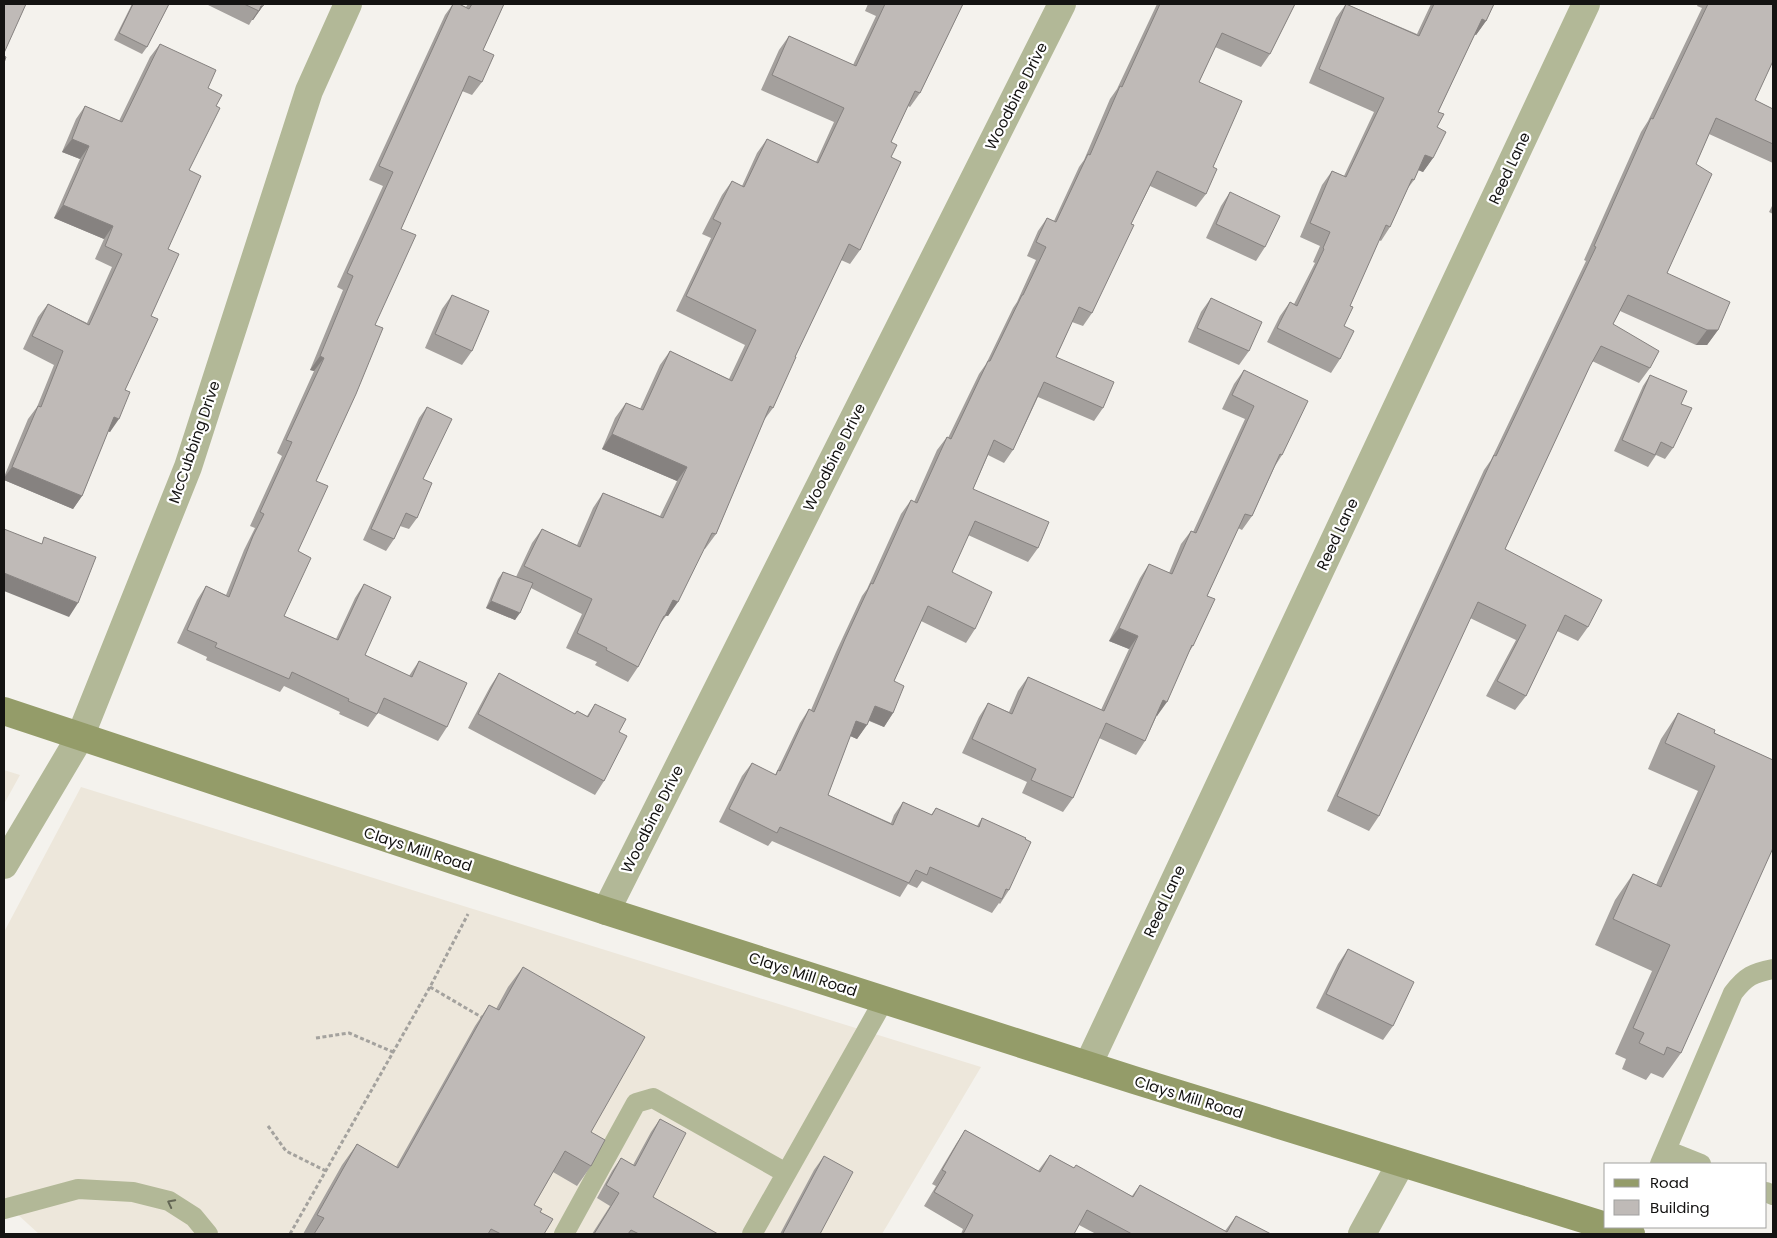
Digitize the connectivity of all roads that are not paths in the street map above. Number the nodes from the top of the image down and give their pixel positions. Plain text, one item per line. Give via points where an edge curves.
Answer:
1 (348, 4) edge
2 (1062, 4) edge
3 (1586, 4) edge
4 (4, 711) edge
5 (80, 737) junction
6 (4, 865) edge
7 (606, 911) junction
8 (1773, 969) edge
9 (884, 1000) junction
10 (1088, 1065) junction
11 (1663, 1157) edge
12 (1401, 1163) junction
13 (1695, 1163) edge
14 (786, 1173) junction
15 (4, 1209) edge
16 (1604, 1226) edge
17 (1610, 1228) edge
18 (208, 1234) edge
19 (564, 1234) edge
20 (752, 1234) edge
21 (1362, 1234) edge
22 (1631, 1234) edge

1 - 5 street, McCubbing Drive via 309,91 188,467
2 - 7 street, Woodbine Drive
3 - 10 street, Reed Lane
4 - 5 main road, Clays Mill Road
5 - 6 street, McCubbing Drive
5 - 7 main road, Clays Mill Road
7 - 9 main road, Clays Mill Road
8 - 11 lane via 1743,980 1733,993
9 - 10 main road, Clays Mill Road
9 - 14 lane
10 - 12 main road, Clays Mill Road
11 - 13 lane
12 - 16 main road, Clays Mill Road
12 - 21 street
14 - 19 lane via 653,1098 636,1103
14 - 20 lane
18 -> 15 lane via 194,1217 169,1201 133,1192 78,1189
17 - 22 main road, Clays Mill Road

